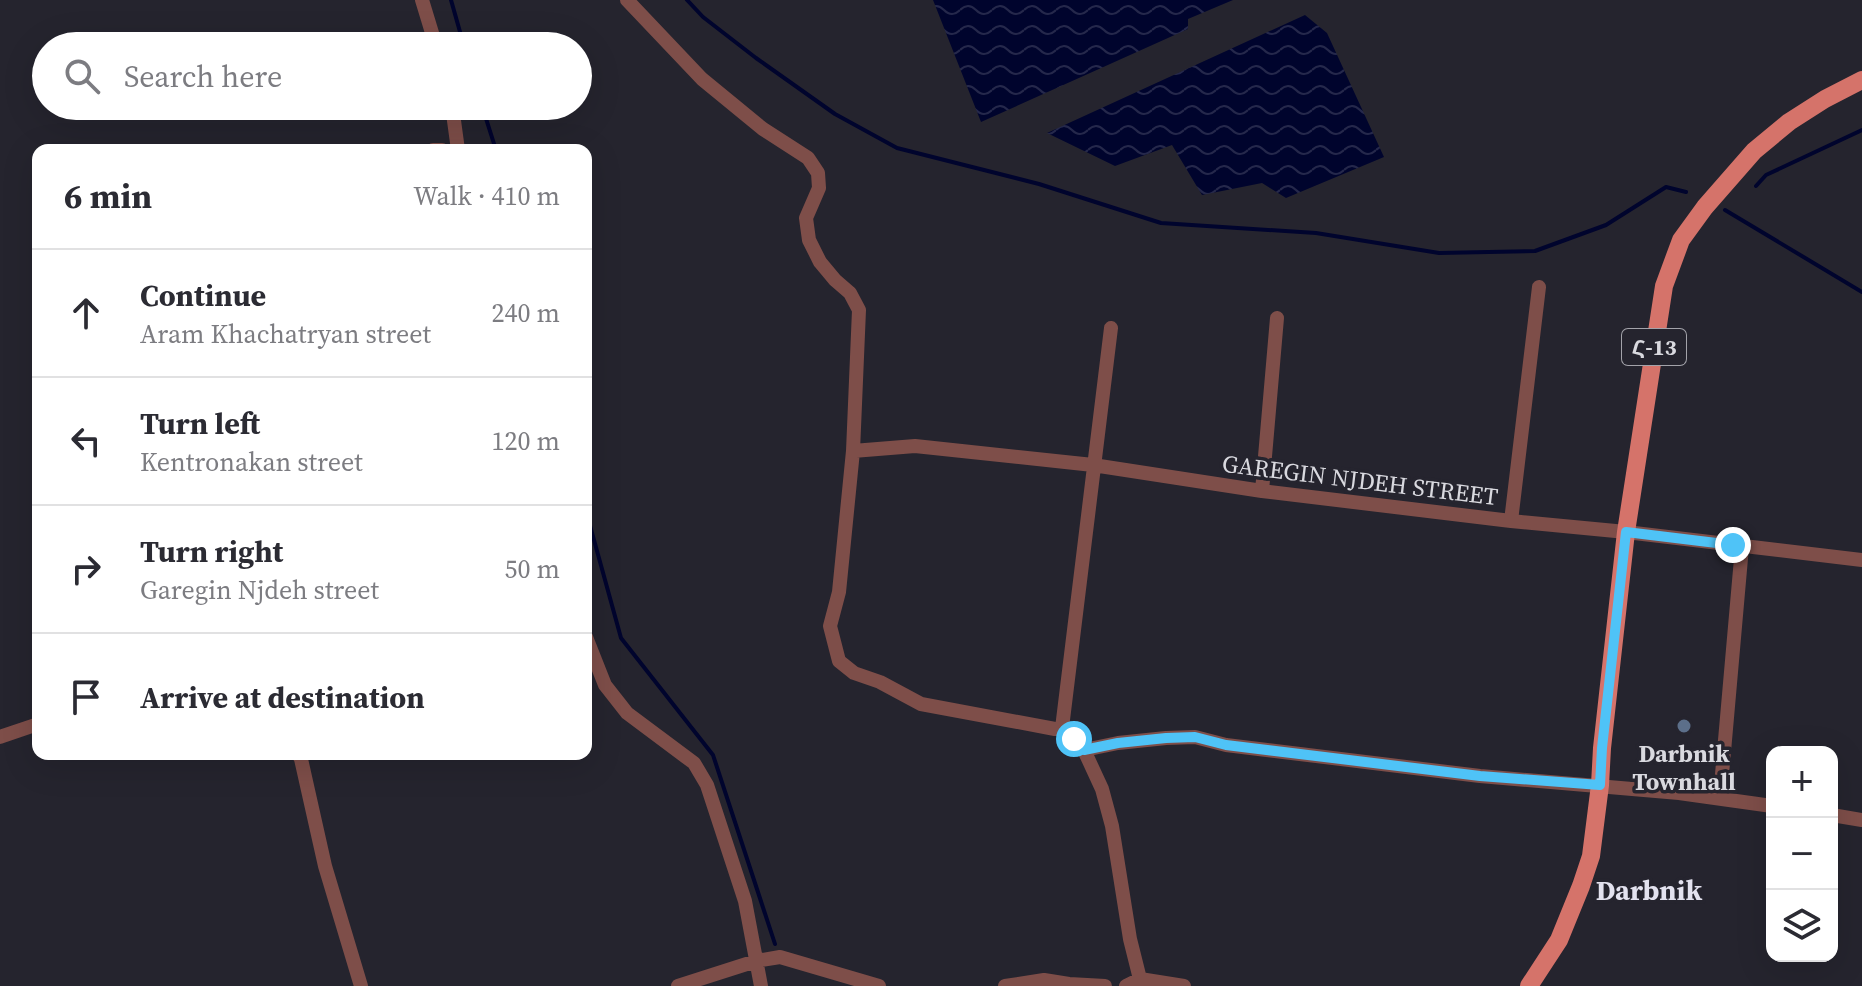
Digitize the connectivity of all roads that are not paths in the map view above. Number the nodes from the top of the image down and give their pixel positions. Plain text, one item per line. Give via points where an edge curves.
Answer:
1 (422, 0) edge
2 (627, 0) edge
3 (432, 32) edge
4 (1862, 80) edge
5 (454, 120) edge
6 (457, 144) edge
7 (1539, 287) dead end
8 (1277, 318) dead end
9 (1111, 328) dead end
10 (853, 451) junction
11 (1093, 465) junction
12 (1262, 491) junction
13 (1511, 521) junction
14 (1626, 532) junction
15 (1742, 547) junction
16 (1862, 560) edge
17 (592, 652) edge
18 (32, 726) edge
19 (1062, 728) junction
20 (0, 737) edge
21 (1084, 750) junction
22 (301, 760) edge
23 (1600, 785) junction
24 (1720, 797) junction
25 (1766, 805) edge
26 (1838, 816) edge
27 (1862, 820) edge
28 (756, 961) junction
29 (1140, 979) junction
30 (361, 986) edge
31 (678, 986) edge
32 (761, 986) edge
33 (879, 986) edge
34 (1005, 986) edge
35 (1105, 986) edge
36 (1126, 986) edge
37 (1184, 986) edge
38 (1529, 986) edge

1 - 3 street
2 - 10 street via 702,79 808,158 818,173 819,188 806,218 809,240 859,310
4 - 14 main road, Հ-13 via 1789,122 1754,151 1681,240 1664,286
5 - 6 street
7 - 13 street
8 - 12 street
9 - 11 street
10 - 11 street, GAREGIN NJDEH STREET via 915,446
10 - 19 street via 839,592 830,626 839,661 921,704
11 - 12 street, GAREGIN NJDEH STREET
11 - 19 street
12 - 13 street, GAREGIN NJDEH STREET
13 - 14 street, GAREGIN NJDEH STREET
14 - 15 street, GAREGIN NJDEH STREET
14 - 23 main road, Հ-13
15 - 16 street, GAREGIN NJDEH STREET
15 - 24 street
17 - 28 street via 605,685 627,713 694,763 707,785 745,901
18 - 20 street
19 - 21 street
21 - 23 street via 1195,737 1480,776
21 - 29 street via 1112,826
22 - 30 street via 325,866
23 - 24 street
23 - 38 main road, Հ-13 via 1591,856 1581,886 1559,940
24 - 25 street
26 - 27 street
28 - 31 street
28 - 32 street
28 - 33 street via 780,957
29 - 36 street
29 - 37 street
34 - 35 street via 1044,980

